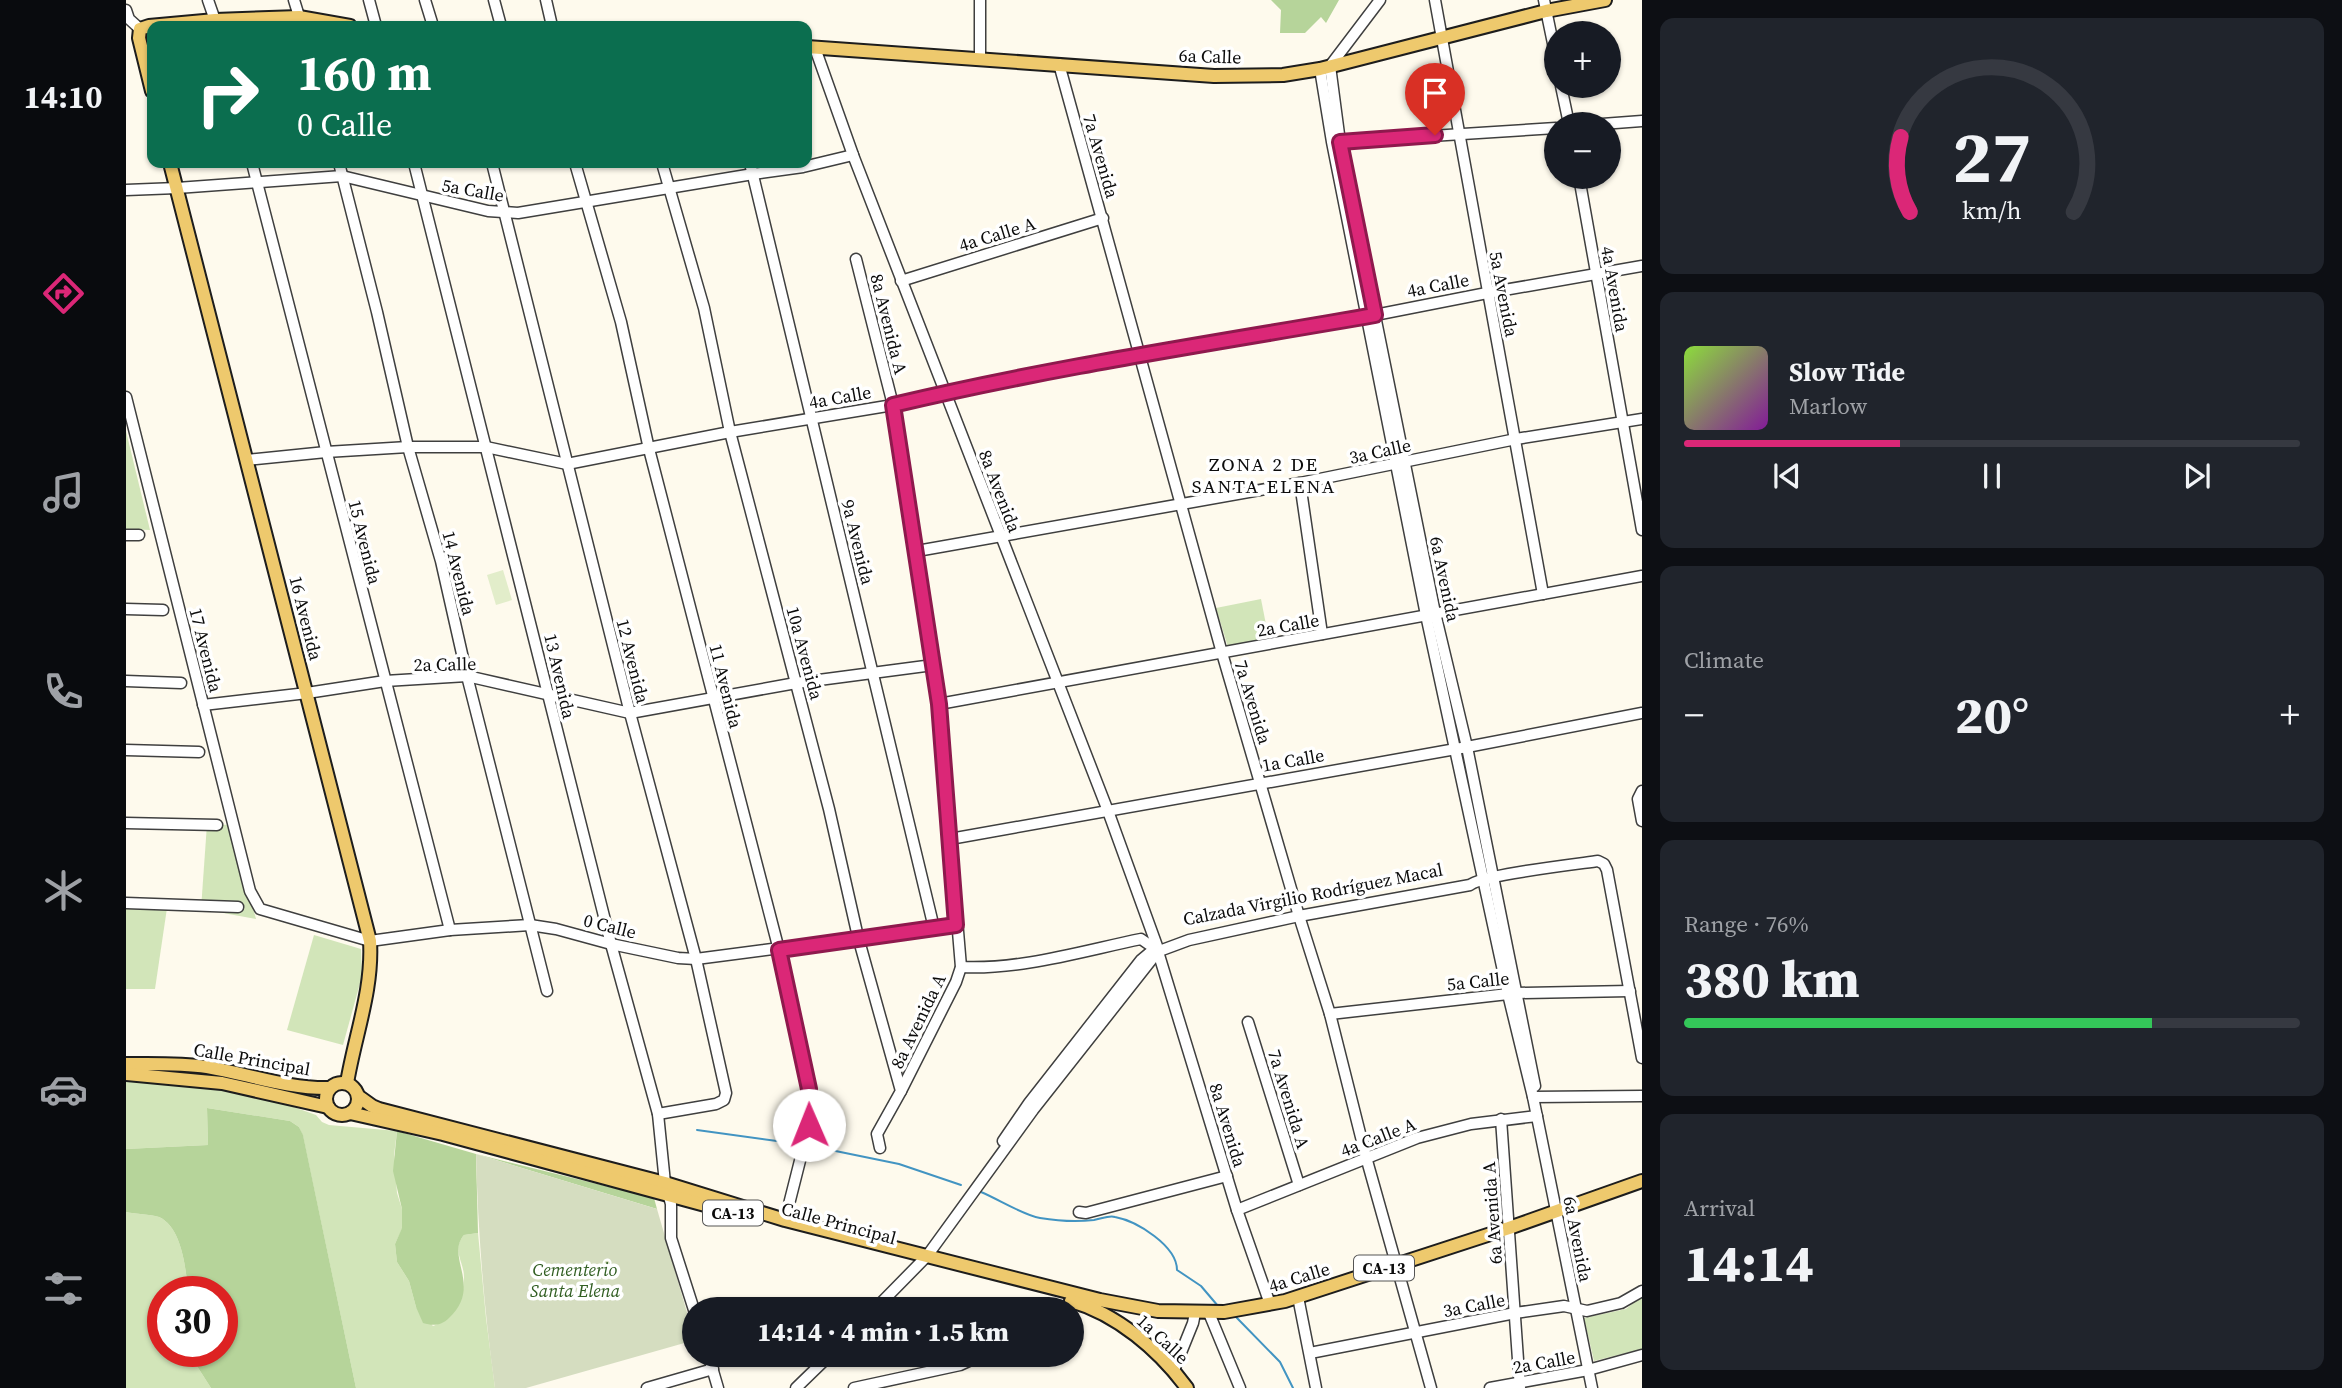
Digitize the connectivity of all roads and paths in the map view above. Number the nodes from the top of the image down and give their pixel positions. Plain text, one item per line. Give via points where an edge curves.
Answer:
1 (208, 0) edge
2 (294, 0) edge
3 (369, 0) edge
4 (425, 0) edge
5 (494, 0) edge
6 (546, 0) edge
7 (980, 0) edge
8 (1380, 0) edge
9 (1435, 0) edge
10 (1605, 0) edge
11 (1545, 5) edge
12 (126, 10) edge
13 (215, 21) edge
14 (300, 21) edge
15 (375, 21) edge
16 (431, 21) edge
17 (500, 21) edge
18 (551, 21) edge
19 (147, 27) edge
20 (140, 29) junction
21 (1441, 38) junction
22 (812, 47) edge
23 (812, 50) edge
24 (980, 59) junction
25 (1059, 64) junction
26 (1325, 68) junction
27 (147, 71) edge
28 (1642, 121) edge
29 (1621, 123) edge
30 (1544, 129) edge
31 (1458, 134) junction
32 (1336, 142) junction
33 (853, 155) junction
34 (812, 165) edge
35 (171, 168) edge
36 (253, 168) edge
37 (340, 168) edge
38 (415, 168) edge
39 (493, 168) edge
40 (576, 168) edge
41 (663, 168) edge
42 (752, 168) edge
43 (342, 176) junction
44 (257, 183) junction
45 (177, 188) junction
46 (668, 189) junction
47 (1581, 189) edge
48 (126, 190) edge
49 (424, 197) junction
50 (586, 201) junction
51 (505, 212) junction
52 (1102, 218) junction
53 (856, 259) dead end
54 (1642, 266) edge
55 (1597, 274) junction
56 (901, 281) junction
57 (1487, 293) junction
58 (1371, 316) junction
59 (1141, 354) junction
60 (945, 393) junction
61 (126, 397) edge
62 (893, 405) junction
63 (812, 419) junction
64 (1642, 419) edge
65 (1623, 422) junction
66 (730, 432) junction
67 (1516, 439) junction
68 (408, 447) junction
69 (486, 447) junction
70 (649, 449) junction
71 (326, 452) junction
72 (247, 460) junction
73 (1400, 462) junction
74 (567, 464) junction
75 (1300, 483) junction
76 (1183, 504) junction
77 (1642, 530) edge
78 (126, 535) edge
79 (139, 535) dead end
80 (1000, 536) junction
81 (917, 551) junction
82 (1642, 576) edge
83 (1543, 594) junction
84 (126, 609) edge
85 (163, 610) dead end
86 (1431, 614) junction
87 (1322, 634) junction
88 (1222, 653) junction
89 (933, 665) junction
90 (873, 675) junction
91 (467, 676) junction
92 (126, 681) edge
93 (385, 681) junction
94 (181, 683) dead end
95 (796, 683) junction
96 (1057, 683) junction
97 (307, 693) junction
98 (547, 695) junction
99 (713, 699) junction
100 (939, 704) junction
101 (203, 705) junction
102 (630, 713) junction
103 (1642, 713) edge
104 (1462, 748) junction
105 (126, 750) edge
106 (198, 752) dead end
107 (1261, 783) junction
108 (1642, 791) edge
109 (1108, 811) junction
110 (1642, 821) edge
111 (126, 823) edge
112 (217, 825) dead end
113 (950, 839) junction
114 (1483, 880) junction
115 (126, 903) edge
116 (238, 907) dead end
117 (260, 909) joint
118 (1298, 913) junction
119 (530, 925) junction
120 (956, 925) junction
121 (934, 928) junction
122 (450, 930) junction
123 (858, 937) junction
124 (370, 941) junction
125 (611, 944) junction
126 (779, 950) junction
127 (1157, 950) junction
128 (696, 959) junction
129 (961, 967) junction
130 (1630, 990) junction
131 (547, 991) dead end
132 (1512, 993) junction
133 (1330, 1014) junction
134 (1248, 1022) dead end
135 (1642, 1058) edge
136 (126, 1064) edge
137 (126, 1074) edge
138 (347, 1083) junction
139 (330, 1088) junction
140 (901, 1091) junction
141 (358, 1096) junction
142 (1642, 1096) edge
143 (1533, 1097) junction
144 (328, 1107) junction
145 (350, 1114) junction
146 (658, 1114) junction
147 (1537, 1115) junction
148 (1501, 1119) junction
149 (880, 1148) dead end
150 (1366, 1157) junction
151 (1227, 1176) junction
152 (1642, 1181) edge
153 (1299, 1185) junction
154 (667, 1190) junction
155 (1237, 1210) junction
156 (1556, 1211) junction
157 (1079, 1212) dead end
158 (785, 1220) junction
159 (1509, 1228) junction
160 (924, 1259) junction
161 (1396, 1264) junction
162 (1642, 1290) edge
163 (690, 1297) edge
164 (887, 1297) edge
165 (1298, 1297) junction
166 (1119, 1304) joint
167 (1270, 1304) junction
168 (1575, 1309) junction
169 (1195, 1313) junction
170 (1209, 1313) junction
171 (1515, 1313) junction
172 (1114, 1318) joint
173 (1415, 1332) junction
174 (1310, 1353) junction
175 (1642, 1355) edge
176 (1642, 1361) edge
177 (1602, 1366) junction
178 (820, 1367) edge
179 (947, 1367) edge
180 (713, 1369) joint
181 (1174, 1370) junction
182 (1588, 1370) junction
183 (1520, 1385) edge
184 (802, 1387) edge
185 (647, 1388) edge
186 (718, 1388) edge
187 (854, 1388) edge
188 (1187, 1388) edge
189 (1240, 1388) edge
190 (1317, 1388) edge
191 (1431, 1388) edge
192 (1490, 1388) edge
193 (1592, 1388) edge

1 - 13 street
2 - 14 street
3 - 15 street
4 - 16 street
5 - 17 street
6 - 18 street
7 - 24 street
8 - 26 street
9 - 21 street, 5a Avenida
10 - 11 main road, 6a Calle
11 - 21 main road, 6a Calle
12 - 20 street
19 - 20 main road
20 - 27 main road
21 - 26 main road, 6a Calle
21 - 31 street, 5a Avenida
22 - 24 main road, 6a Calle
23 - 33 street, 8a Avenida
24 - 25 main road, 6a Calle
25 - 26 main road, 6a Calle via 1214,76 1283,75
25 - 52 street, 7a Avenida
26 - 32 street, 6a Avenida
28 - 29 street
30 - 31 street
31 - 32 street
31 - 57 street, 5a Avenida
32 - 58 street, 6a Avenida
33 - 34 street, 5a Calle
33 - 56 street, 8a Avenida
35 - 45 main road, 16 Avenida
36 - 44 street, 15 Avenida
37 - 43 street, 14 Avenida
38 - 49 street, 13 Avenida
39 - 51 street, 12 Avenida
40 - 50 street, 11 Avenida
41 - 46 street, 10a Avenida
42 - 46 street, 5a Calle
42 - 63 street, 9a Avenida
43 - 44 street, 5a Calle
43 - 49 street, 5a Calle
43 - 68 street, 14 Avenida
44 - 45 street, 5a Calle
44 - 71 street, 15 Avenida
45 - 48 street, 5a Calle
45 - 72 main road, 16 Avenida
46 - 50 street, 5a Calle
46 - 66 street, 10a Avenida via 704,308
47 - 55 street, 4a Avenida
49 - 51 street, 5a Calle
49 - 69 street, 13 Avenida
50 - 51 street, 5a Calle
50 - 70 street, 11 Avenida via 621,322
51 - 74 street, 12 Avenida
52 - 56 street, 4a Calle A
52 - 59 street, 7a Avenida
53 - 62 street, 8a Avenida A
54 - 55 street, 4a Calle
55 - 57 street, 4a Calle
55 - 65 street, 4a Avenida
56 - 60 street, 8a Avenida
57 - 58 street, 4a Calle
57 - 67 street, 5a Avenida
58 - 59 street, 4a Calle
58 - 73 street, 6a Avenida
59 - 60 street, 4a Calle
59 - 76 street, 7a Avenida
60 - 62 street, 4a Calle
60 - 80 street, 8a Avenida
61 - 101 street, 17 Avenida
62 - 63 street, 4a Calle
62 - 81 street, 8a Avenida A
63 - 66 street, 4a Calle
63 - 90 street, 9a Avenida
64 - 65 street, 3a Calle
65 - 67 street, 3a Calle
65 - 77 street, 4a Avenida
66 - 70 street, 4a Calle
66 - 95 street, 10a Avenida
67 - 73 street, 3a Calle
67 - 83 street, 5a Avenida
68 - 69 street, 4a Calle
68 - 71 street, 4a Calle
68 - 91 street, 14 Avenida via 441,561
69 - 74 street, 4a Calle
69 - 98 street, 13 Avenida
70 - 74 street, 4a Calle
70 - 99 street, 11 Avenida
71 - 72 street, 4a Calle
71 - 93 street, 15 Avenida
72 - 97 main road, 16 Avenida
73 - 75 street, 3a Calle
73 - 86 street, 6a Avenida
74 - 102 street, 12 Avenida
75 - 76 street, 3a Calle
75 - 87 street
76 - 80 street, 3a Calle
76 - 88 street, 7a Avenida
78 - 79 street
80 - 81 street, 3a Calle
80 - 96 street, 8a Avenida
81 - 89 street, 8a Avenida A
82 - 83 street, 2a Calle
83 - 86 street, 2a Calle
84 - 85 street
86 - 87 street, 2a Calle
86 - 104 street, 6a Avenida
87 - 88 street, 2a Calle
88 - 96 street, 2a Calle
88 - 107 street, 7a Avenida
89 - 90 street, 2a Calle
89 - 100 street, 8a Avenida A
90 - 95 street, 2a Calle
90 - 121 street, 9a Avenida
91 - 93 street, 2a Calle
91 - 98 street, 2a Calle
91 - 119 street, 14 Avenida
92 - 94 street
93 - 97 street, 2a Calle
93 - 122 street, 15 Avenida
95 - 99 street, 2a Calle
95 - 123 street, 10a Avenida
96 - 100 street, 2a Calle
96 - 109 street, 8a Avenida
97 - 101 street, 2a Calle
97 - 124 main road, 16 Avenida
98 - 102 street, 2a Calle
98 - 125 street, 13 Avenida
99 - 102 street, 2a Calle
99 - 126 street, 11 Avenida
100 - 113 street, 8a Avenida A
101 - 117 street, 17 Avenida via 250,891
102 - 128 street, 12 Avenida
103 - 104 street, 1a Calle
104 - 107 street, 1a Calle
104 - 114 street, 6a Avenida
105 - 106 street
107 - 109 street, 1a Calle
107 - 118 street, 7a Avenida
108 - 110 street via 1638,799
109 - 113 street, 1a Calle
109 - 127 street, 8a Avenida
111 - 112 street
113 - 120 street, 8a Avenida A
114 - 118 street, Calzada Virgilio Rodríguez Macal
114 - 130 street, Calzada Virgilio Rodríguez Macal via 1598,861 1604,864
114 - 132 street, 6a Avenida
115 - 116 street
117 - 124 street, 0 Calle
118 - 127 street, Calzada Virgilio Rodríguez Macal via 1182,936
118 - 133 street, 7a Avenida
119 - 122 street, 0 Calle
119 - 125 street, 0 Calle
119 - 131 street, 14 Avenida
120 - 121 street, 0 Calle
120 - 129 street, 8a Avenida A
121 - 123 street, 0 Calle
122 - 124 street, 0 Calle
123 - 126 street, 0 Calle
123 - 140 street, 10a Avenida
124 - 138 main road, 16 Avenida via 369,992
125 - 128 street, 0 Calle
125 - 146 street, 13 Avenida
126 - 128 street, 0 Calle
126 - 158 street, 11 Avenida via 809,1089 809,1125
127 - 129 street via 1141,939 1023,963
127 - 151 street, 8a Avenida
127 - 160 street, Calzada Virgilio Rodríguez Macal via 1141,960 1029,1103 982,1172 981,1181
128 - 146 street, 12 Avenida via 726,1093 716,1104
129 - 140 street, 8a Avenida A
130 - 132 street, 5a Calle
130 - 135 street
132 - 133 street, 5a Calle
132 - 143 street, 6a Avenida
133 - 150 street, 7a Avenida
134 - 153 street, 7a Avenida A
136 - 139 main road, Calle Principal via 180,1064 291,1086
137 - 144 main road, Calle Principal / CA-13 via 222,1083
138 - 139 main road
138 - 141 main road, CA-13
139 - 144 main road
140 - 149 street via 877,1134
141 - 145 main road
141 - 154 main road, Calle Principal / CA-13 via 372,1107
142 - 143 street
143 - 147 street, 6a Avenida
144 - 145 main road, CA-13 via 337,1115
145 - 154 main road, Calle Principal / CA-13
146 - 154 street, 13 Avenida
147 - 148 street, 4a Calle A
147 - 156 street, 6a Avenida
148 - 150 street, 4a Calle A via 1444,1130
148 - 159 street, 6a Avenida A
150 - 153 street, 4a Calle A
150 - 161 street, 7a Avenida
151 - 155 street, 8a Avenida
151 - 157 street
152 - 156 main road, 4a Calle / CA-13
153 - 155 street, 4a Calle A
154 - 158 main road, Calle Principal / CA-13
154 - 160 main road, Calle Principal / CA-13
154 - 163 street, 13 Avenida via 671,1238
155 - 167 street, 8a Avenida
156 - 159 main road, 4a Calle / CA-13
156 - 168 street, 6a Avenida
158 - 160 main road, Calle Principal / CA-13
159 - 161 main road, 4a Calle / CA-13
159 - 171 street, 6a Avenida A
160 - 164 street, Calzada Virgilio Rodríguez Macal
160 - 166 main road, Calle Principal / CA-13
160 - 172 main road, Calle Principal / CA-13 via 1095,1308
161 - 165 main road, 4a Calle / CA-13
161 - 173 street, 7a Avenida
162 - 168 street, 3a Calle via 1621,1303 1587,1311
165 - 167 main road, 4a Calle / CA-13
165 - 174 street
166 - 169 main road, 4a Calle / CA-13
167 - 170 main road, 4a Calle / CA-13
168 - 171 street, 3a Calle via 1564,1306
168 - 182 street, 6a Avenida
169 - 170 main road, 4a Calle / CA-13
169 - 181 street
170 - 189 street
171 - 173 street, 3a Calle
171 - 183 street, 6a Avenida A
172 - 181 main road, 1a Calle / CA-13
173 - 174 street, 3a Calle
173 - 191 street, 7a Avenida
174 - 190 street
175 - 177 street, 2a Calle
176 - 177 street, 2a Calle
177 - 182 street, 2a Calle
178 - 184 street
179 - 187 street
180 - 185 street
180 - 186 street
181 - 188 main road, 1a Calle / CA-13
182 - 183 street, 2a Calle
182 - 193 street, 6a Avenida
183 - 192 street, 2a Calle

